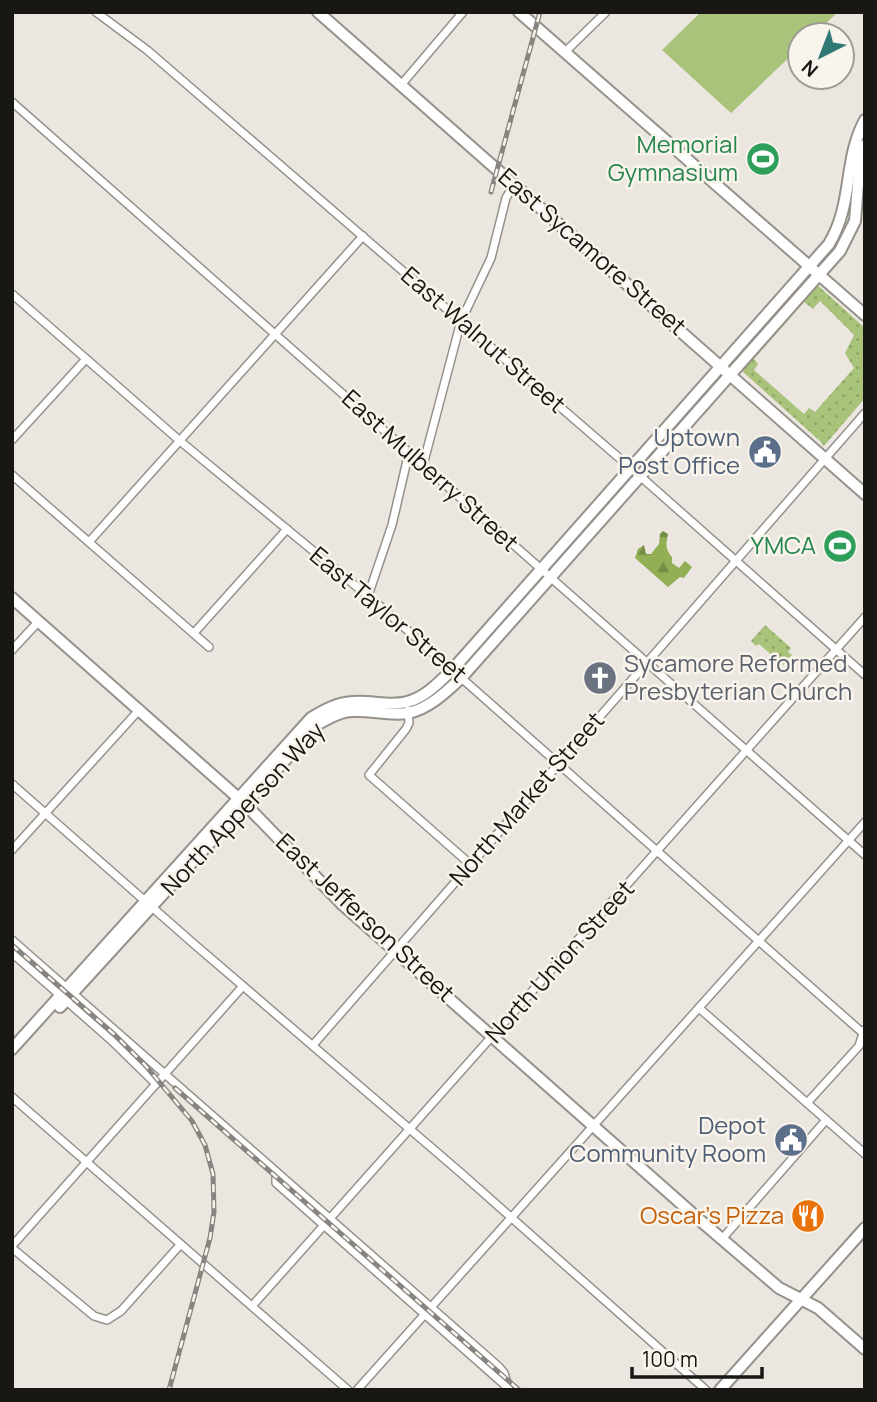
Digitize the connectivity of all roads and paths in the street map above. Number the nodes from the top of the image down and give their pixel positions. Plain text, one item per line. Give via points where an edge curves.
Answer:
1 (96, 12) edge
2 (318, 12) edge
3 (463, 12) edge
4 (519, 12) edge
5 (606, 12) edge
6 (565, 52) junction
7 (401, 85) junction
8 (12, 102) edge
9 (865, 120) edge
10 (865, 145) edge
11 (515, 183) junction
12 (363, 236) junction
13 (810, 266) junction
14 (819, 274) junction
15 (12, 294) edge
16 (865, 315) edge
17 (461, 321) junction
18 (276, 334) junction
19 (86, 359) junction
20 (721, 366) junction
21 (730, 374) junction
22 (865, 413) edge
23 (12, 440) edge
24 (180, 441) junction
25 (409, 452) junction
26 (825, 458) junction
27 (423, 465) junction
28 (630, 468) junction
29 (12, 475) edge
30 (640, 476) junction
31 (865, 494) edge
32 (287, 529) junction
33 (89, 542) junction
34 (736, 561) junction
35 (541, 569) junction
36 (550, 577) junction
37 (368, 596) junction
38 (12, 598) edge
39 (865, 617) edge
40 (38, 621) junction
41 (194, 634) junction
42 (209, 647) dead end
43 (12, 650) edge
44 (836, 650) junction
45 (645, 662) junction
46 (453, 669) junction
47 (865, 675) edge
48 (462, 677) junction
49 (408, 707) junction
50 (140, 709) junction
51 (747, 752) junction
52 (558, 763) junction
53 (12, 784) edge
54 (241, 800) junction
55 (46, 814) junction
56 (865, 822) edge
57 (848, 840) junction
58 (12, 850) edge
59 (657, 852) junction
60 (865, 855) edge
61 (470, 864) junction
62 (148, 904) junction
63 (12, 940) edge
64 (759, 941) junction
65 (395, 950) junction
66 (12, 953) edge
67 (243, 986) junction
68 (67, 994) junction
69 (699, 1008) junction
70 (864, 1033) edge
71 (493, 1037) junction
72 (313, 1045) junction
73 (12, 1049) edge
74 (12, 1059) edge
75 (166, 1073) junction
76 (156, 1084) junction
77 (12, 1097) edge
78 (807, 1103) junction
79 (827, 1120) junction
80 (594, 1125) junction
81 (410, 1130) junction
82 (865, 1154) edge
83 (86, 1163) junction
84 (278, 1176) junction
85 (511, 1217) junction
86 (331, 1218) junction
87 (324, 1226) junction
88 (865, 1228) edge
89 (722, 1239) junction
90 (180, 1245) junction
91 (12, 1247) edge
92 (801, 1299) junction
93 (253, 1305) junction
94 (432, 1307) junction
95 (425, 1314) junction
96 (865, 1349) edge
97 (508, 1388) edge
98 (348, 1390) edge
99 (357, 1390) edge
100 (706, 1390) edge
101 (720, 1390) edge

1 - 12 street, East Walnut Street
2 - 7 main road, East Sycamore Street
3 - 7 street
4 - 6 main road
5 - 6 street
6 - 13 main road
7 - 11 main road, East Sycamore Street
8 - 18 street, East Mulberry Street
9 - 13 main road via 854,145 839,228
10 - 14 main road, North Apperson Way via 855,221 840,251
11 - 17 street via 506,198 491,258
11 - 20 main road, East Sycamore Street
12 - 17 street, East Walnut Street
12 - 18 street
13 - 14 main road
13 - 20 main road
14 - 16 main road
14 - 21 main road, North Apperson Way
15 - 19 street, East Taylor Street
17 - 27 street
17 - 28 street, East Walnut Street
18 - 24 street
18 - 25 street, East Mulberry Street
19 - 23 street
19 - 24 street, East Taylor Street
20 - 21 main road, East Sycamore Street
20 - 28 main road
21 - 26 main road, East Sycamore Street
21 - 30 main road, North Apperson Way
22 - 26 street, North Market Street
24 - 32 street, East Taylor Street
24 - 33 street
25 - 27 street, East Mulberry Street
25 - 37 street via 392,525
26 - 31 main road, East Sycamore Street
26 - 34 street, North Market Street
27 - 35 street, East Mulberry Street
28 - 30 street, East Walnut Street
28 - 35 main road
29 - 33 street
30 - 34 street, East Walnut Street
30 - 36 main road, North Apperson Way
32 - 37 street, East Taylor Street
32 - 41 street
33 - 41 street
34 - 44 street, East Walnut Street
34 - 45 street, North Market Street
35 - 36 street, East Mulberry Street
35 - 46 main road
36 - 45 street, East Mulberry Street
36 - 48 main road, North Apperson Way
37 - 46 street, East Taylor Street
38 - 40 main road, East Jefferson Street
39 - 44 street, North Union Street
40 - 43 street
40 - 50 main road, East Jefferson Street
41 - 42 street
44 - 47 street, East Walnut Street
44 - 51 street, North Union Street
45 - 51 street, East Mulberry Street
45 - 52 street, North Market Street
46 - 48 street, East Taylor Street
46 - 49 main road
48 - 49 main road, North Apperson Way via 438,698
48 - 52 street, East Taylor Street
49 - 54 main road, North Apperson Way via 380,714 352,710 332,716 305,736
49 - 61 street via 406,729 369,775
50 - 54 main road, East Jefferson Street
50 - 55 street
51 - 57 street, East Mulberry Street
51 - 59 street, North Union Street
52 - 59 street, East Taylor Street
52 - 61 street, North Market Street
53 - 55 street
54 - 62 main road, North Apperson Way
54 - 65 main road, East Jefferson Street
55 - 58 street
55 - 62 street
56 - 57 street
57 - 60 street, East Mulberry Street
57 - 64 street
59 - 64 street, East Taylor Street
59 - 71 street, North Union Street
61 - 65 street, North Market Street
62 - 67 street
62 - 68 main road, North Apperson Way
63 - 68 street
64 - 69 street
64 - 70 street, East Taylor Street
65 - 71 main road, East Jefferson Street
65 - 72 street, North Market Street
66 - 68 street
67 - 72 street
67 - 75 street
68 - 73 main road, North Apperson Way
68 - 74 main road, North Apperson Way
68 - 75 street
68 - 76 street
69 - 78 street
69 - 80 street
70 - 78 street via 859,1046
71 - 80 main road, East Jefferson Street
71 - 81 street, North Union Street
72 - 81 street
75 - 76 street
75 - 84 street
76 - 83 street
77 - 83 street
78 - 79 street
79 - 82 street
79 - 89 street
80 - 85 street
80 - 89 main road, East Jefferson Street
81 - 85 street
81 - 86 street, North Union Street
83 - 90 street
83 - 91 street
84 - 86 street
84 - 87 street via 276,1183
85 - 94 street
85 - 100 street
86 - 87 street, North Union Street
86 - 94 street
87 - 93 street, North Union Street
87 - 95 street
88 - 92 main road
89 - 92 main road, East Jefferson Street via 779,1288
90 - 91 street via 121,1311 107,1320 94,1316
90 - 93 street
92 - 96 main road, East Jefferson Street
92 - 101 main road
93 - 98 street
94 - 95 street
94 - 97 street via 499,1367
95 - 97 street
95 - 99 street

